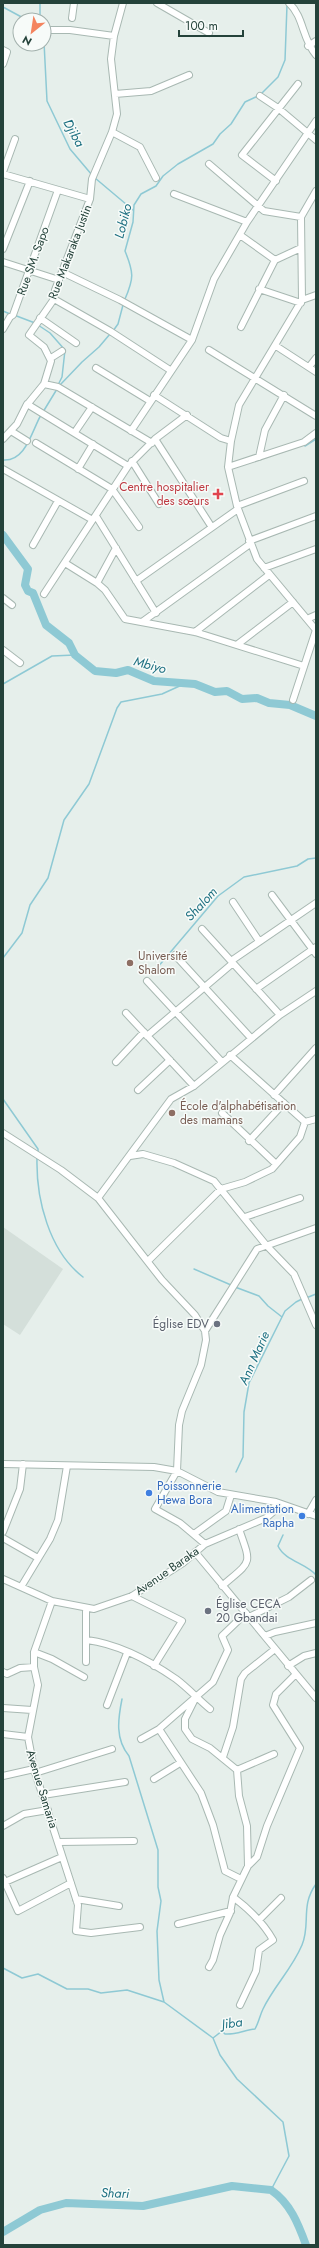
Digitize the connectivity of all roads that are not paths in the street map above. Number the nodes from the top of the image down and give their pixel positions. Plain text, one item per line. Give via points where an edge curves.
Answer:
1 (74, 3) edge
2 (123, 3) edge
3 (157, 3) edge
4 (288, 3) edge
5 (72, 18) dead end
6 (52, 30) edge
7 (209, 33) dead end
8 (114, 36) junction
9 (316, 41) edge
10 (308, 46) junction
11 (5, 51) edge
12 (316, 55) edge
13 (3, 64) edge
14 (189, 75) dead end
15 (298, 84) dead end
16 (116, 94) junction
17 (260, 96) dead end
18 (278, 108) junction
19 (316, 121) edge
20 (112, 132) junction
21 (307, 134) junction
22 (15, 139) dead end
23 (316, 140) edge
24 (209, 164) dead end
25 (3, 173) edge
26 (156, 178) dead end
27 (30, 181) junction
28 (276, 181) junction
29 (58, 190) junction
30 (316, 191) edge
31 (174, 194) dead end
32 (90, 199) junction
33 (258, 206) junction
34 (301, 216) junction
35 (247, 222) junction
36 (240, 235) junction
37 (301, 248) junction
38 (3, 249) edge
39 (274, 260) junction
40 (3, 262) edge
41 (30, 271) junction
42 (62, 272) junction
43 (59, 280) junction
44 (259, 289) junction
45 (316, 295) edge
46 (54, 299) junction
47 (301, 301) junction
48 (40, 318) junction
49 (241, 327) dead end
50 (3, 329) edge
51 (192, 340) junction
52 (76, 343) dead end
53 (276, 346) junction
54 (210, 350) dead end
55 (62, 351) dead end
56 (51, 358) junction
57 (316, 358) edge
58 (309, 367) junction
59 (96, 368) dead end
60 (170, 370) junction
61 (316, 372) edge
62 (255, 377) junction
63 (44, 384) junction
64 (154, 395) junction
65 (284, 395) junction
66 (150, 401) junction
67 (27, 404) junction
68 (92, 407) junction
69 (187, 415) junction
70 (316, 416) edge
71 (11, 431) junction
72 (131, 431) junction
73 (75, 432) junction
74 (316, 433) edge
75 (3, 439) edge
76 (27, 441) dead end
77 (153, 441) junction
78 (231, 441) junction
79 (36, 443) dead end
80 (93, 444) junction
81 (259, 457) junction
82 (130, 464) junction
83 (228, 467) junction
84 (3, 469) edge
85 (78, 469) junction
86 (304, 481) dead end
87 (112, 489) junction
88 (58, 501) junction
89 (159, 504) dead end
90 (237, 507) junction
91 (316, 516) edge
92 (94, 518) junction
93 (211, 526) junction
94 (139, 527) dead end
95 (250, 543) junction
96 (33, 545) dead end
97 (116, 548) junction
98 (316, 549) edge
99 (65, 563) junction
100 (264, 568) junction
101 (270, 575) junction
102 (136, 581) junction
103 (97, 583) junction
104 (44, 594) dead end
105 (3, 598) edge
106 (293, 602) junction
107 (12, 604) dead end
108 (156, 613) junction
109 (316, 615) edge
110 (307, 619) junction
111 (142, 622) junction
112 (316, 630) edge
113 (195, 632) junction
114 (238, 644) junction
115 (3, 650) edge
116 (20, 663) dead end
117 (304, 666) junction
118 (293, 700) dead end
119 (272, 895) dead end
120 (233, 902) dead end
121 (316, 903) edge
122 (290, 921) junction
123 (202, 929) dead end
124 (259, 941) junction
125 (315, 950) edge
126 (175, 955) dead end
127 (232, 962) junction
128 (147, 981) dead end
129 (204, 986) junction
130 (256, 989) junction
131 (316, 991) edge
132 (175, 1011) junction
133 (126, 1013) dead end
134 (280, 1015) junction
135 (145, 1034) junction
136 (251, 1038) junction
137 (316, 1048) edge
138 (230, 1055) junction
139 (170, 1060) junction
140 (116, 1062) dead end
141 (222, 1062) junction
142 (194, 1086) junction
143 (138, 1090) dead end
144 (274, 1095) junction
145 (284, 1103) junction
146 (222, 1113) dead end
147 (316, 1119) edge
148 (305, 1122) junction
149 (3, 1133) edge
150 (250, 1141) junction
151 (130, 1156) junction
152 (276, 1164) junction
153 (222, 1189) junction
154 (98, 1198) junction
155 (300, 1198) dead end
156 (245, 1217) junction
157 (316, 1228) edge
158 (266, 1245) junction
159 (148, 1261) junction
160 (316, 1325) edge
161 (205, 1331) junction
162 (3, 1464) edge
163 (23, 1464) junction
164 (67, 1466) junction
165 (177, 1471) junction
166 (231, 1495) junction
167 (316, 1498) edge
168 (276, 1502) junction
169 (308, 1514) junction
170 (316, 1516) edge
171 (239, 1529) junction
172 (3, 1532) edge
173 (194, 1534) junction
174 (3, 1538) edge
175 (205, 1544) junction
176 (195, 1552) junction
177 (38, 1558) junction
178 (3, 1579) edge
179 (311, 1580) dead end
180 (222, 1586) junction
181 (21, 1587) junction
182 (132, 1596) junction
183 (52, 1601) junction
184 (86, 1609) junction
185 (248, 1615) junction
186 (316, 1623) edge
187 (265, 1636) junction
188 (87, 1640) junction
189 (275, 1649) junction
190 (34, 1652) junction
191 (127, 1653) junction
192 (316, 1653) edge
193 (86, 1662) dead end
194 (34, 1666) junction
195 (154, 1666) junction
196 (288, 1666) junction
197 (3, 1672) edge
198 (295, 1674) junction
199 (84, 1677) dead end
200 (196, 1697) junction
201 (316, 1698) edge
202 (106, 1705) dead end
203 (3, 1708) edge
204 (210, 1709) dead end
205 (32, 1710) junction
206 (159, 1729) junction
207 (3, 1734) edge
208 (28, 1737) junction
209 (141, 1738) dead end
210 (112, 1749) dead end
211 (274, 1754) dead end
212 (223, 1757) junction
213 (180, 1763) junction
214 (238, 1770) junction
215 (35, 1771) junction
216 (3, 1776) edge
217 (154, 1779) dead end
218 (125, 1782) dead end
219 (43, 1795) junction
220 (48, 1810) junction
221 (3, 1826) edge
222 (134, 1841) dead end
223 (59, 1842) junction
224 (62, 1857) junction
225 (248, 1866) junction
226 (242, 1879) junction
227 (4, 1880) edge
228 (71, 1883) junction
229 (233, 1897) junction
230 (281, 1898) dead end
231 (76, 1899) junction
232 (119, 1906) dead end
233 (231, 1911) junction
234 (259, 1920) junction
235 (178, 1924) dead end
236 (140, 1927) dead end
237 (209, 1967) dead end
238 (240, 2005) dead end

1 - 5 street
2 - 8 street, Rue Makaraka Justin
3 - 7 street
4 - 10 street via 300,20
6 - 8 street
8 - 16 street, Rue Makaraka Justin via 111,59
9 - 10 street
10 - 12 street
11 - 13 street
14 - 16 street via 151,91
15 - 18 street
16 - 20 street, Rue Makaraka Justin via 117,114
17 - 18 street
18 - 21 street
18 - 28 street via 242,154
19 - 21 street
20 - 26 street via 140,147
20 - 32 street, Rue Makaraka Justin via 93,176
21 - 23 street
21 - 28 street
22 - 25 street
24 - 33 street
25 - 27 street
27 - 29 street
27 - 38 street
28 - 33 street
29 - 32 street
29 - 41 street, Rue SM. Sapo
30 - 34 street
31 - 35 street
32 - 42 street, Rue Makaraka Justin
33 - 34 street via 264,211
33 - 35 street
34 - 37 street
35 - 36 street
36 - 39 street
36 - 51 street via 214,279
37 - 39 street
37 - 47 street
39 - 44 street
40 - 41 street
41 - 43 street
41 - 50 street, Rue SM. Sapo via 13,315
42 - 43 street, Rue Makaraka Justin
42 - 51 street via 120,300
43 - 46 street, Rue Makaraka Justin
44 - 47 street
44 - 49 street
45 - 47 street
46 - 48 street, Rue Makaraka Justin
46 - 60 street via 113,332
47 - 53 street
48 - 52 street
48 - 56 street, Rue Makaraka Justin via 30,336 44,347
51 - 60 street
53 - 58 street
53 - 62 street
54 - 62 street
55 - 56 street
56 - 63 street
57 - 58 street
58 - 61 street
59 - 66 street
60 - 64 street
62 - 65 street
62 - 78 street via 239,405
63 - 67 street
63 - 68 street via 58,387
64 - 66 street
64 - 69 street
65 - 70 street
65 - 81 street via 265,430
66 - 72 street
67 - 71 street
67 - 73 street
68 - 72 street
68 - 73 street
69 - 77 street
69 - 78 street
71 - 75 street
71 - 76 street
72 - 77 street
73 - 80 street
74 - 81 street via 304,442
77 - 82 street
77 - 93 street
78 - 83 street
79 - 85 street
80 - 82 street
80 - 85 street
81 - 83 street
82 - 87 street
82 - 89 street
83 - 90 street
84 - 88 street
85 - 87 street
86 - 90 street
87 - 92 street
87 - 94 street
88 - 92 street
88 - 96 street
90 - 93 street
90 - 95 street
91 - 95 street
92 - 97 street
92 - 99 street
93 - 102 street
95 - 100 street
95 - 108 street
97 - 102 street
97 - 103 street
98 - 100 street
99 - 103 street
99 - 104 street
100 - 101 street
101 - 106 street
101 - 113 street
102 - 108 street
103 - 111 street via 105,590 125,619
105 - 107 street
106 - 110 street
106 - 114 street
108 - 111 street
109 - 110 street
110 - 112 street
111 - 113 street
112 - 117 street
113 - 114 street
114 - 117 street
115 - 116 street
117 - 118 street
119 - 122 street
120 - 124 street
121 - 122 street
122 - 124 street
122 - 125 street
123 - 127 street
124 - 127 street
125 - 130 street
126 - 129 street
127 - 129 street
127 - 130 street
128 - 132 street
129 - 132 street
129 - 136 street
130 - 134 street
131 - 134 street
132 - 135 street
132 - 141 street
133 - 135 street
134 - 136 street
135 - 139 street
135 - 140 street
136 - 138 street
137 - 144 street
138 - 141 street
138 - 144 street
139 - 142 street
139 - 143 street
141 - 142 street
142 - 151 street via 171,1099
144 - 145 street
145 - 148 street
145 - 150 street
146 - 150 street
147 - 148 street
148 - 152 street via 300,1137
149 - 154 street
150 - 152 street
151 - 153 street via 143,1154 174,1163 214,1181
151 - 154 street
152 - 153 street via 264,1174
153 - 156 street
153 - 159 street
154 - 159 street
155 - 156 street
156 - 158 street
157 - 158 street
158 - 160 street via 294,1274
158 - 161 street via 257,1249
159 - 161 street via 195,1315
161 - 165 street via 206,1340 201,1365 182,1411 179,1425
162 - 163 street
163 - 164 street
163 - 172 street via 20,1490
164 - 165 street via 154,1467
164 - 177 street via 58,1520
165 - 166 street via 218,1492
165 - 173 street via 155,1509 170,1516
166 - 168 street
166 - 173 street via 226,1511
167 - 169 street
168 - 169 street
168 - 171 street, Avenue Baraka via 273,1512 266,1518
169 - 170 street
171 - 175 street, Avenue Baraka
171 - 180 street via 249,1558 246,1566
173 - 175 street
174 - 177 street
175 - 176 street, Avenue Baraka
176 - 180 street
176 - 182 street, Avenue Baraka via 162,1578
177 - 181 street
178 - 181 street, Avenue Baraka
179 - 185 street via 288,1597
180 - 185 street
181 - 183 street, Avenue Baraka
182 - 184 street, Avenue Baraka via 94,1609
182 - 195 street via 182,1621
183 - 184 street, Avenue Baraka
183 - 190 street, Avenue Samaria
184 - 188 street
185 - 187 street
185 - 200 street via 222,1636 228,1650 213,1682
186 - 187 street
187 - 189 street
188 - 191 street via 104,1642
188 - 193 street
189 - 196 street
189 - 212 street via 245,1672 241,1679 233,1728
190 - 194 street, Avenue Samaria
190 - 199 street
191 - 195 street
191 - 202 street
192 - 196 street via 304,1656
194 - 197 street via 20,1668 7,1674
194 - 205 street, Avenue Samaria via 38,1685
195 - 200 street via 177,1680
196 - 198 street
198 - 201 street
198 - 225 street via 276,1694 273,1705 300,1748 257,1857
200 - 204 street
200 - 206 street via 182,1706
200 - 212 street via 185,1719 184,1729 192,1739
203 - 205 street
205 - 208 street, Avenue Samaria
206 - 209 street
206 - 213 street
207 - 208 street
208 - 215 street, Avenue Samaria
210 - 215 street
211 - 214 street
212 - 214 street
213 - 217 street
213 - 226 street via 201,1793 213,1825 225,1871
214 - 225 street via 240,1796 247,1826
215 - 216 street
215 - 219 street, Avenue Samaria
218 - 219 street
219 - 220 street, Avenue Samaria
220 - 221 street via 24,1814
220 - 223 street, Avenue Samaria
222 - 223 street
223 - 224 street, Avenue Samaria
224 - 227 street
224 - 228 street, Avenue Samaria
225 - 226 street
226 - 229 street
227 - 228 street via 18,1912
228 - 231 street, Avenue Samaria
229 - 233 street
229 - 234 street
230 - 234 street
231 - 232 street
231 - 236 street, Avenue Samaria via 76,1931 91,1933
233 - 235 street
233 - 237 street
234 - 238 street via 273,1940 259,1950 256,1971

